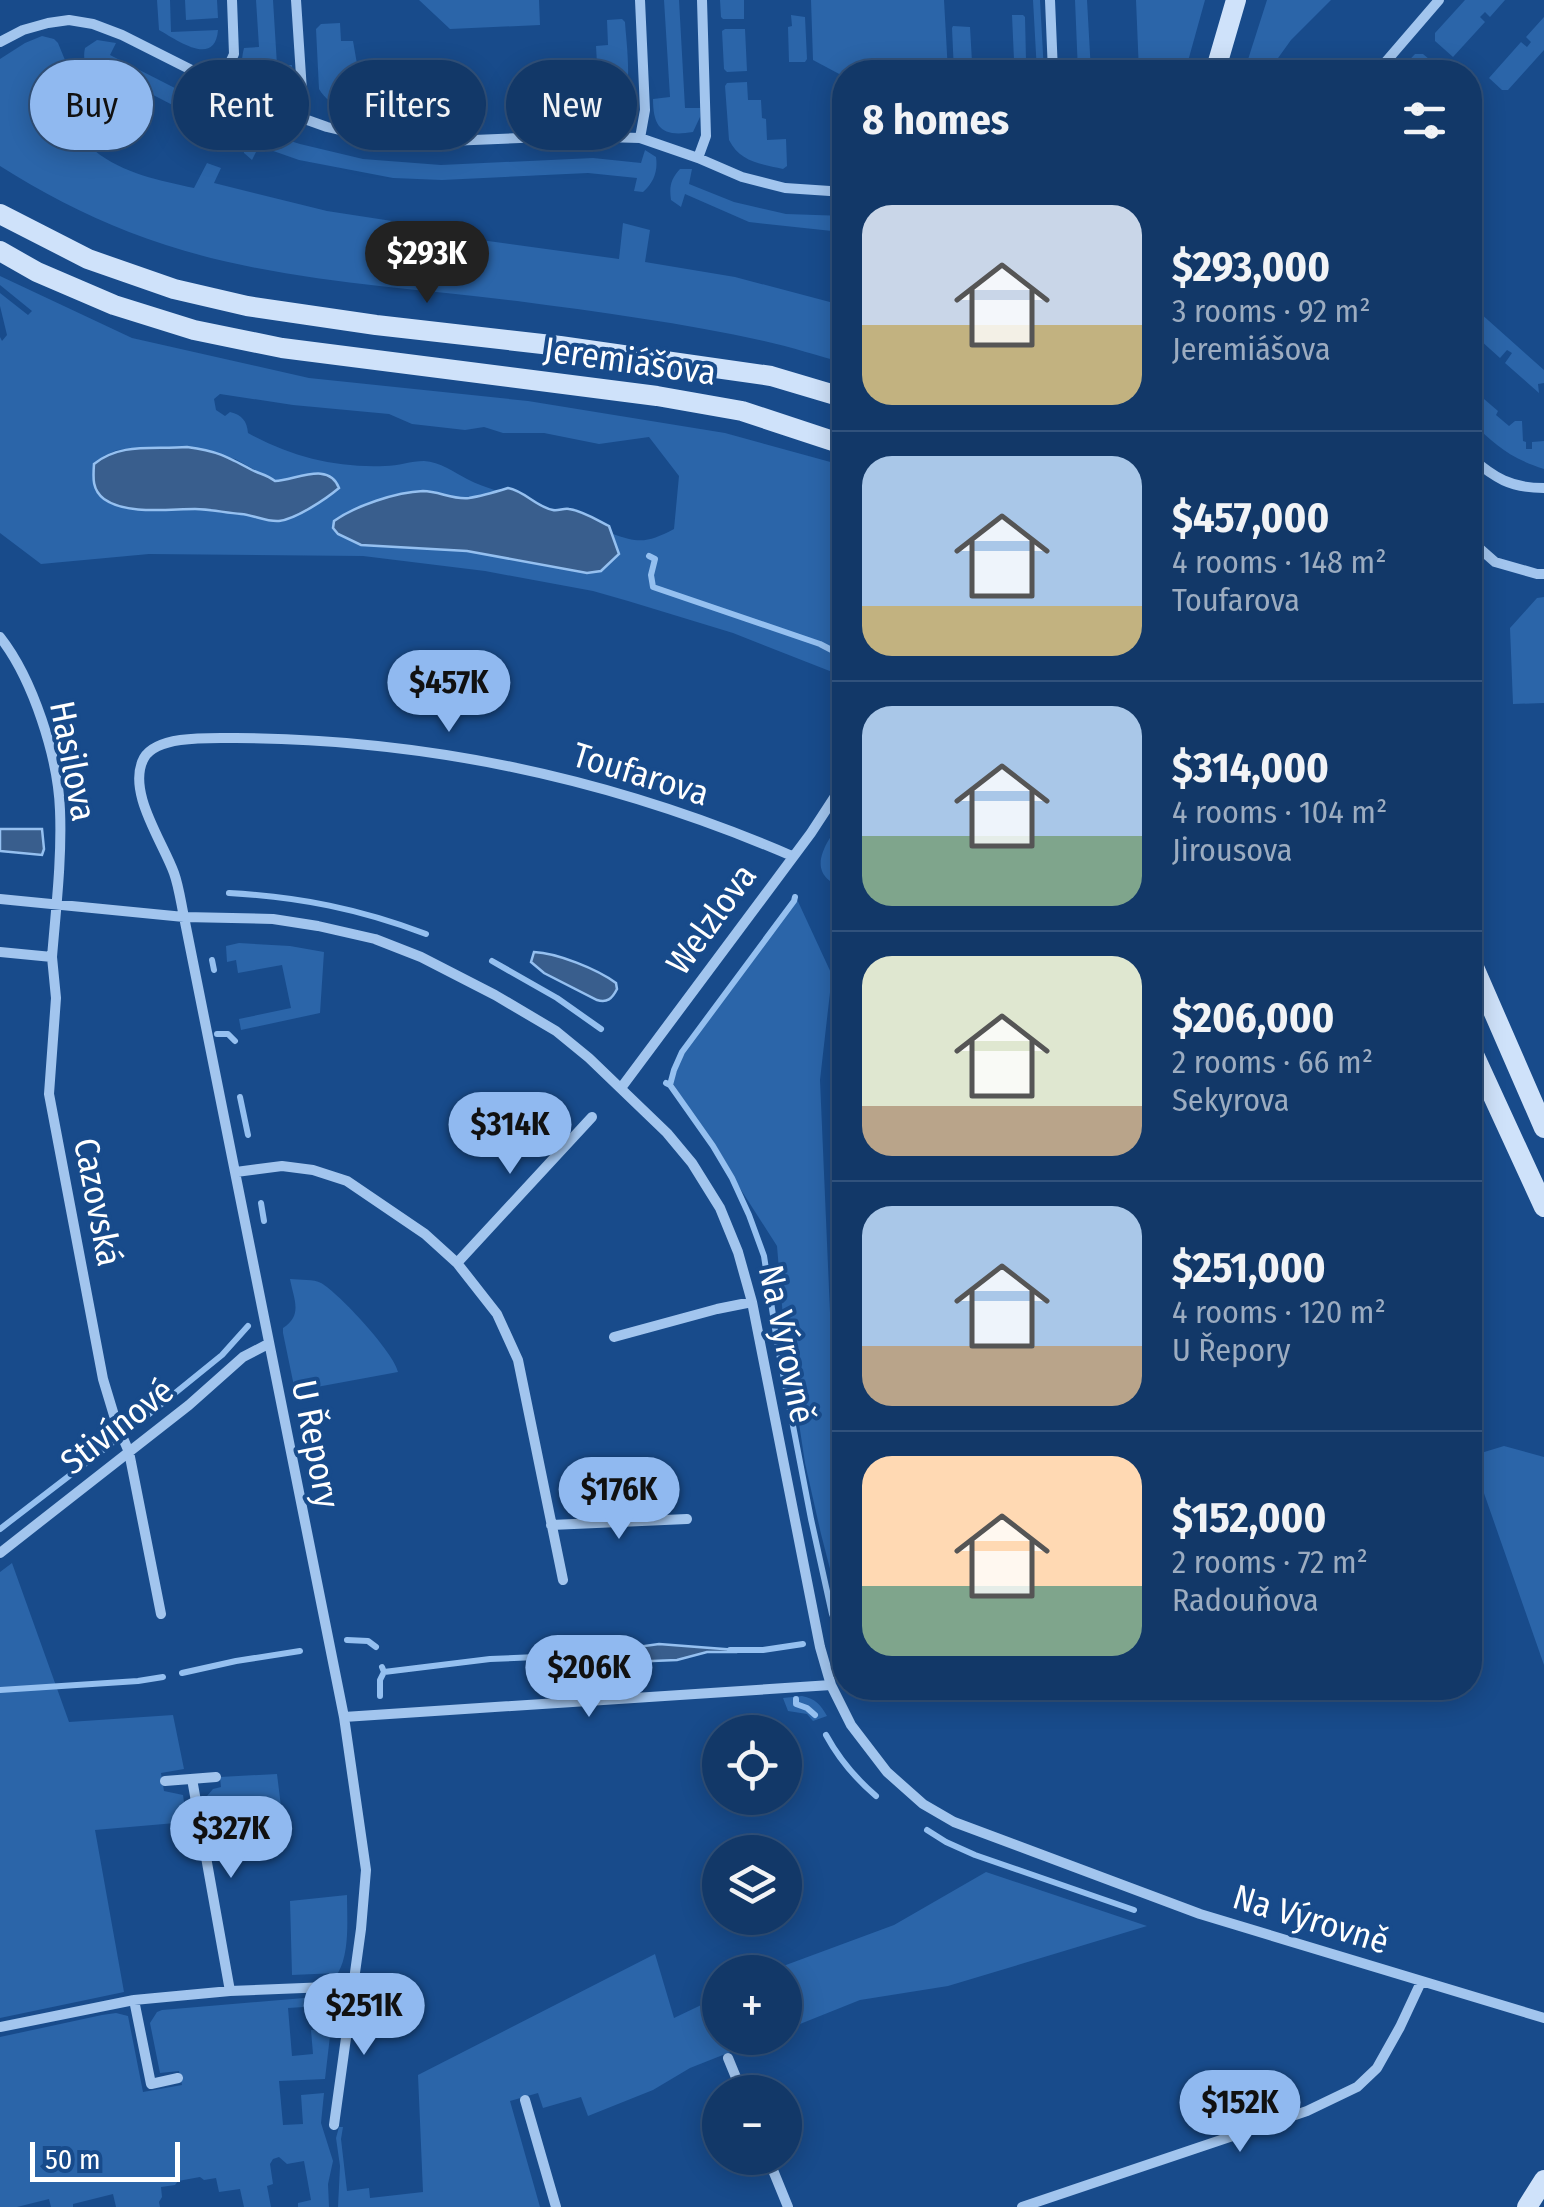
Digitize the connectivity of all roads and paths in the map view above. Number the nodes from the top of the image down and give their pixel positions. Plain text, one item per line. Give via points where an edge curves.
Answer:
1 (232, 0) edge
2 (296, 0) edge
3 (640, 0) edge
4 (702, 0) edge
5 (1050, 0) edge
6 (1236, 0) edge
7 (1440, 0) edge
8 (0, 41) edge
9 (173, 60) edge
10 (231, 60) edge
11 (300, 60) edge
12 (1052, 60) edge
13 (1218, 60) edge
14 (1387, 60) edge
15 (309, 120) edge
16 (640, 138) junction
17 (698, 158) junction
18 (832, 191) edge
19 (0, 214) edge
20 (0, 251) edge
21 (832, 394) edge
22 (832, 441) edge
23 (1482, 467) edge
24 (1544, 488) edge
25 (1482, 551) edge
26 (1544, 574) edge
27 (0, 637) edge
28 (12, 656) junction
29 (0, 662) edge
30 (139, 782) joint
31 (832, 800) edge
32 (792, 856) junction
33 (0, 899) edge
34 (56, 904) junction
35 (184, 917) junction
36 (0, 952) edge
37 (52, 957) junction
38 (1482, 986) edge
39 (1482, 1072) edge
40 (621, 1088) junction
41 (592, 1117) dead end
42 (1544, 1128) edge
43 (236, 1172) junction
44 (1544, 1206) edge
45 (457, 1264) junction
46 (752, 1302) junction
47 (614, 1337) dead end
48 (268, 1344) junction
49 (129, 1452) junction
50 (686, 1520) dead end
51 (550, 1525) junction
52 (0, 1553) edge
53 (563, 1580) dead end
54 (161, 1614) dead end
55 (831, 1685) joint
56 (838, 1700) edge
57 (344, 1717) junction
58 (216, 1777) dead end
59 (192, 1778) junction
60 (164, 1781) dead end
61 (1422, 1982) junction
62 (353, 1986) junction
63 (230, 1991) junction
64 (134, 2000) junction
65 (1544, 2018) edge
66 (0, 2028) edge
67 (728, 2058) dead end
68 (735, 2075) edge
69 (178, 2078) dead end
70 (525, 2100) dead end
71 (334, 2125) dead end
72 (775, 2175) edge
73 (1544, 2180) edge
74 (556, 2207) edge
75 (788, 2207) edge
76 (1022, 2207) edge
77 (1527, 2207) edge

1 - 10 street
2 - 11 street
3 - 16 street
4 - 17 street via 706,136
5 - 12 street
6 - 13 main road
7 - 14 street
8 - 9 street via 70,20 122,35
15 - 16 street via 369,137 425,142
16 - 17 street
17 - 18 street via 786,188
19 - 21 main road, Jeremiášova via 88,259 247,306 771,376
20 - 22 main road, Jeremiášova via 114,305 194,330 742,411
23 - 24 street via 1508,483
25 - 26 street via 1495,562
27 - 28 street, Hasilova
28 - 29 street
28 - 34 street, Hasilova via 35,698 60,806
30 - 32 street, Toufarova via 145,755 174,741 271,739 417,750 605,790
30 - 35 street, U Řepory via 175,874
31 - 32 street, Welzlova
32 - 40 street, Welzlova
33 - 34 street, Na Výrovně
34 - 35 street, Na Výrovně
34 - 37 street, Hasilova
35 - 40 street, Na Výrovně via 318,926 420,956 556,1031
35 - 43 street, U Řepory
36 - 37 street
37 - 49 street, Cazovská via 50,1094 103,1379
38 - 42 main road
39 - 44 main road
40 - 46 street, Na Výrovně via 692,1163 720,1208
41 - 45 street
43 - 45 street via 282,1166 348,1182
43 - 48 street, U Řepory
45 - 51 street via 496,1314 518,1360
46 - 47 street
46 - 55 street, Na Výrovně
48 - 49 street, Stivínové via 243,1356
48 - 57 street, U Řepory
49 - 52 street, Stivínové
49 - 54 street, Cazovská
50 - 51 street
51 - 53 street
55 - 57 street
56 - 61 street, Na Výrovně via 887,1772 954,1822 1184,1908
57 - 62 street, U Řepory via 366,1870
58 - 59 street
59 - 60 street
59 - 63 street
61 - 65 street, Na Výrovně
61 - 76 street via 1378,2068 1358,2087 1307,2111
62 - 63 street
62 - 71 street, U Řepory
63 - 64 street
64 - 66 street
64 - 69 street via 151,2084
67 - 68 street
70 - 74 street
72 - 75 street
73 - 77 main road

